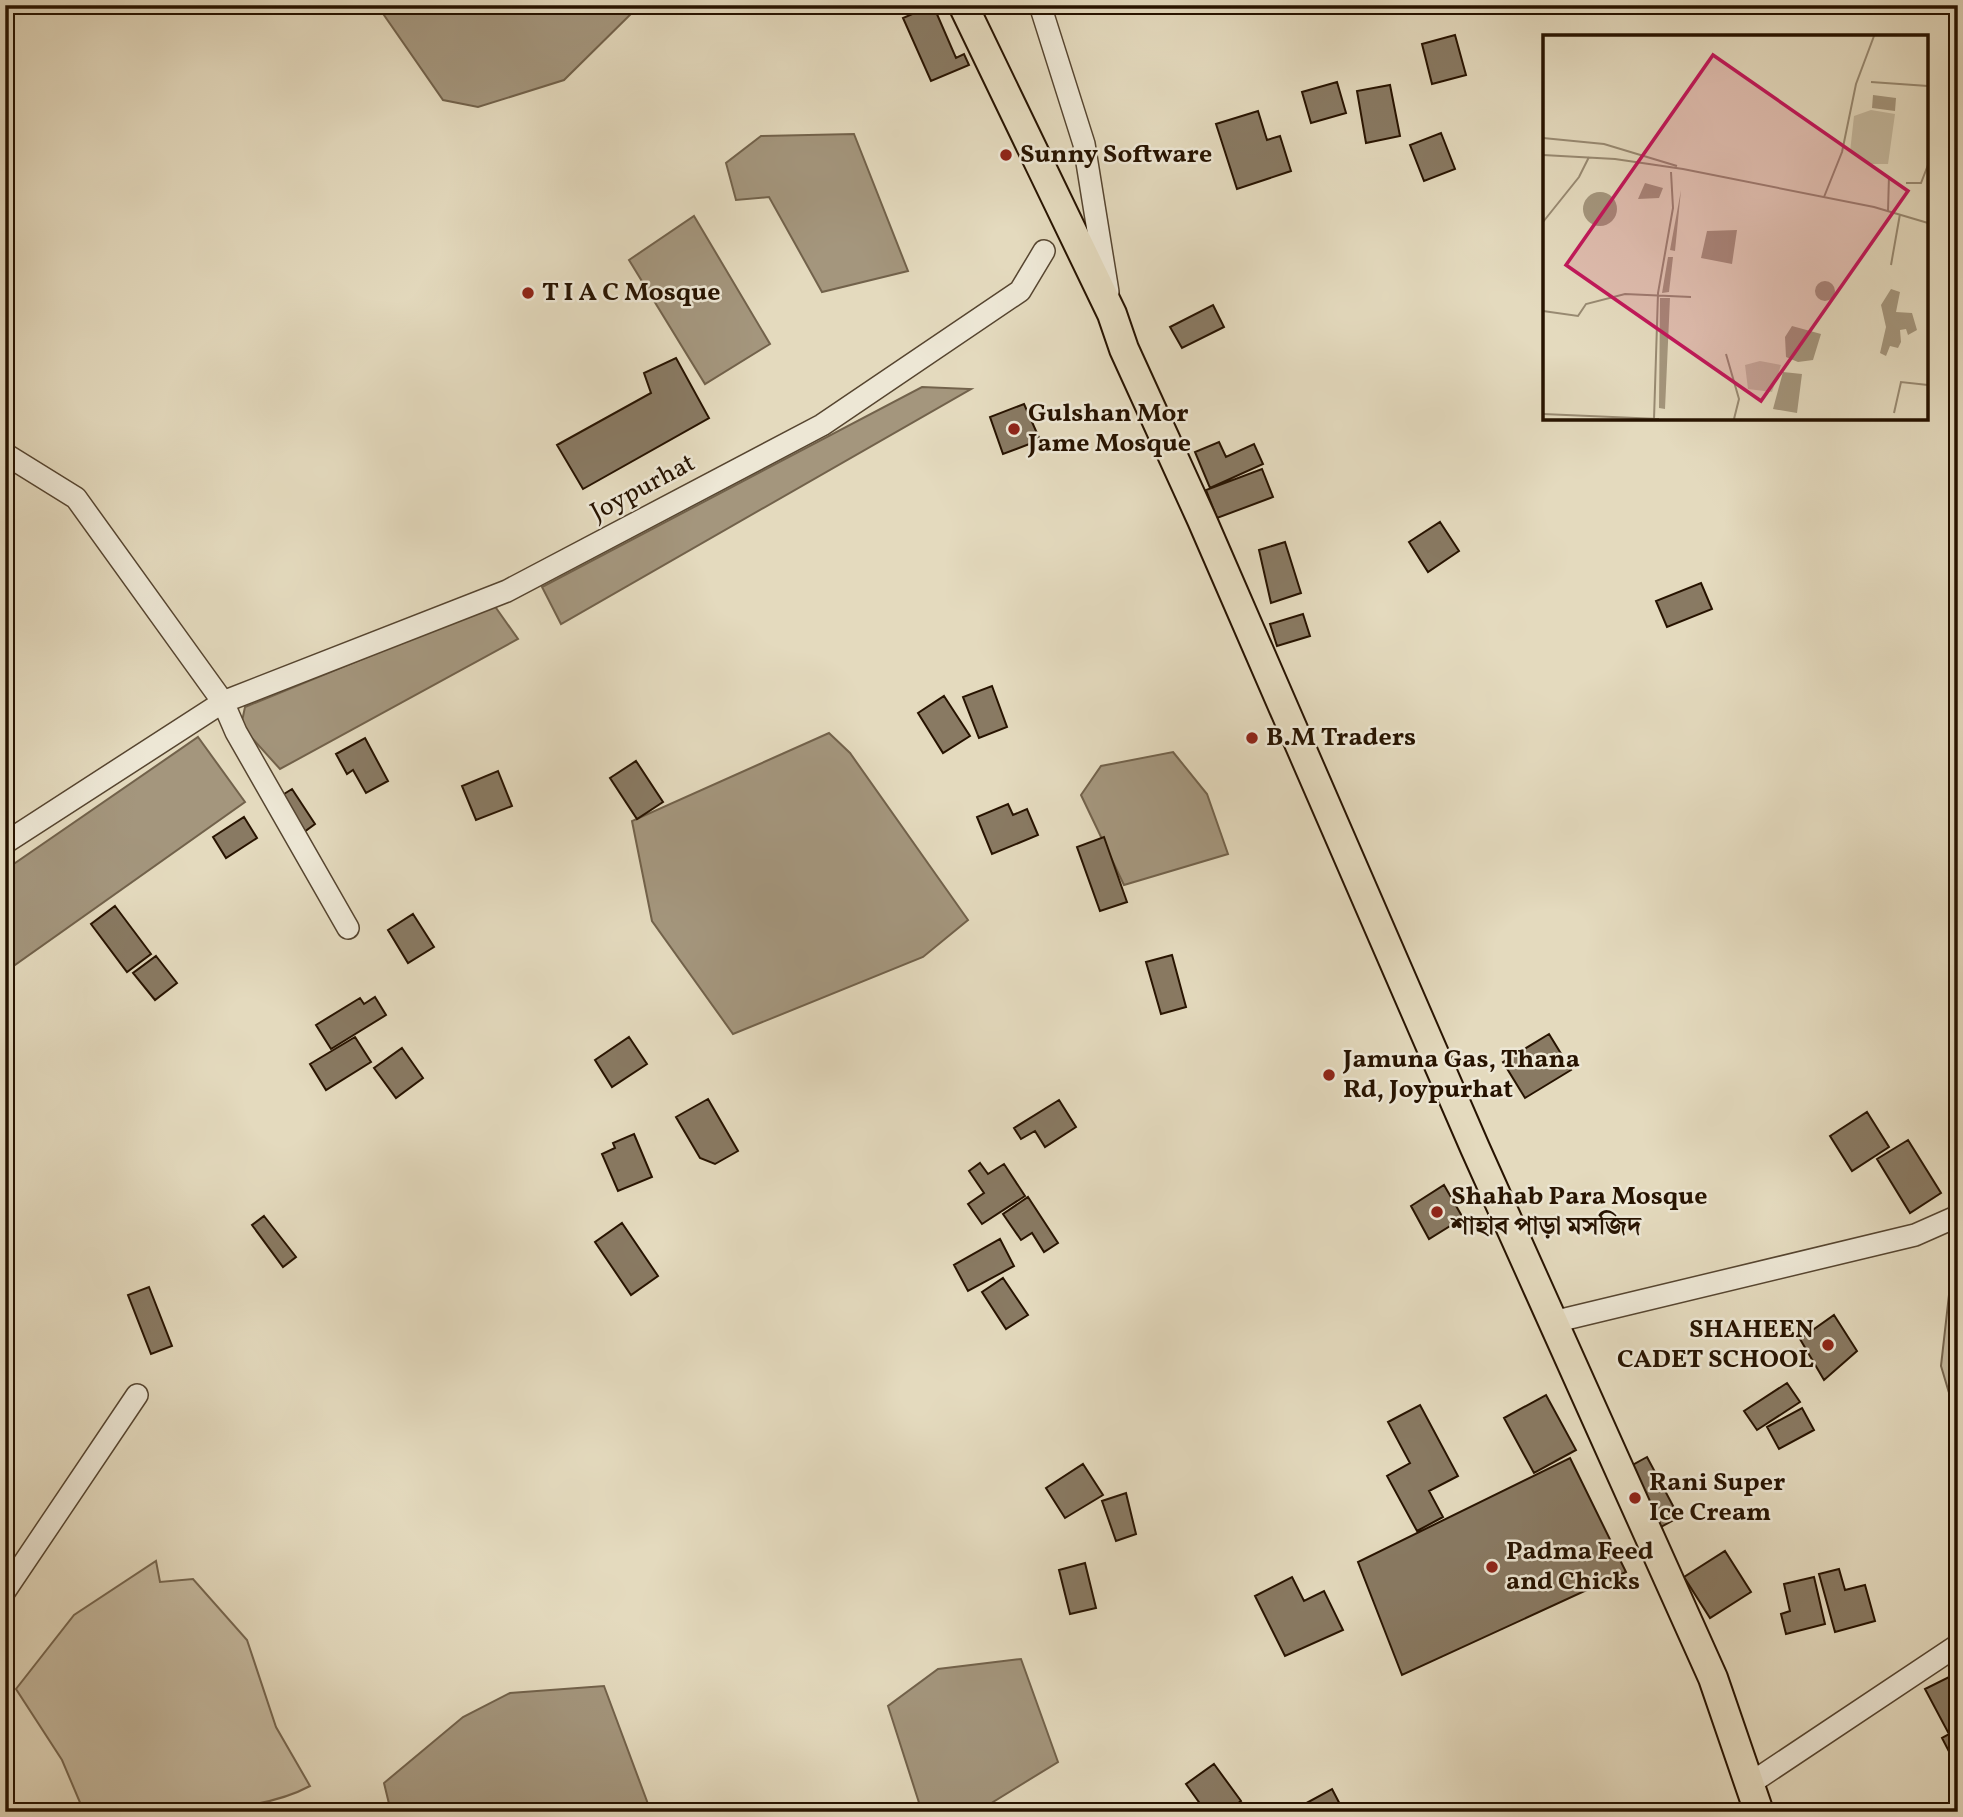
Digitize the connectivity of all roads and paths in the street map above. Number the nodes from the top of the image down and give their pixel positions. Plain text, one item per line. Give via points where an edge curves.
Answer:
1 (963, 5) edge
2 (1040, 5) edge
3 (1044, 251) dead end
4 (1112, 314) junction
5 (5, 454) edge
6 (223, 702) junction
7 (5, 843) edge
8 (348, 928) dead end
9 (1958, 1216) edge
10 (1553, 1322) junction
11 (137, 1395) dead end
12 (5, 1591) edge
13 (1958, 1645) edge
14 (1748, 1785) junction
15 (1759, 1812) edge

1 - 4 main road
2 - 4 street via 1084,144
3 - 6 street, Joypurhat via 1020,291 822,425 508,591
4 - 10 main road
5 - 6 street via 76,498
6 - 7 street, Joypurhat
6 - 8 street
9 - 10 street via 1915,1235
10 - 14 main road via 1713,1678
11 - 12 street
13 - 14 street
14 - 15 main road

